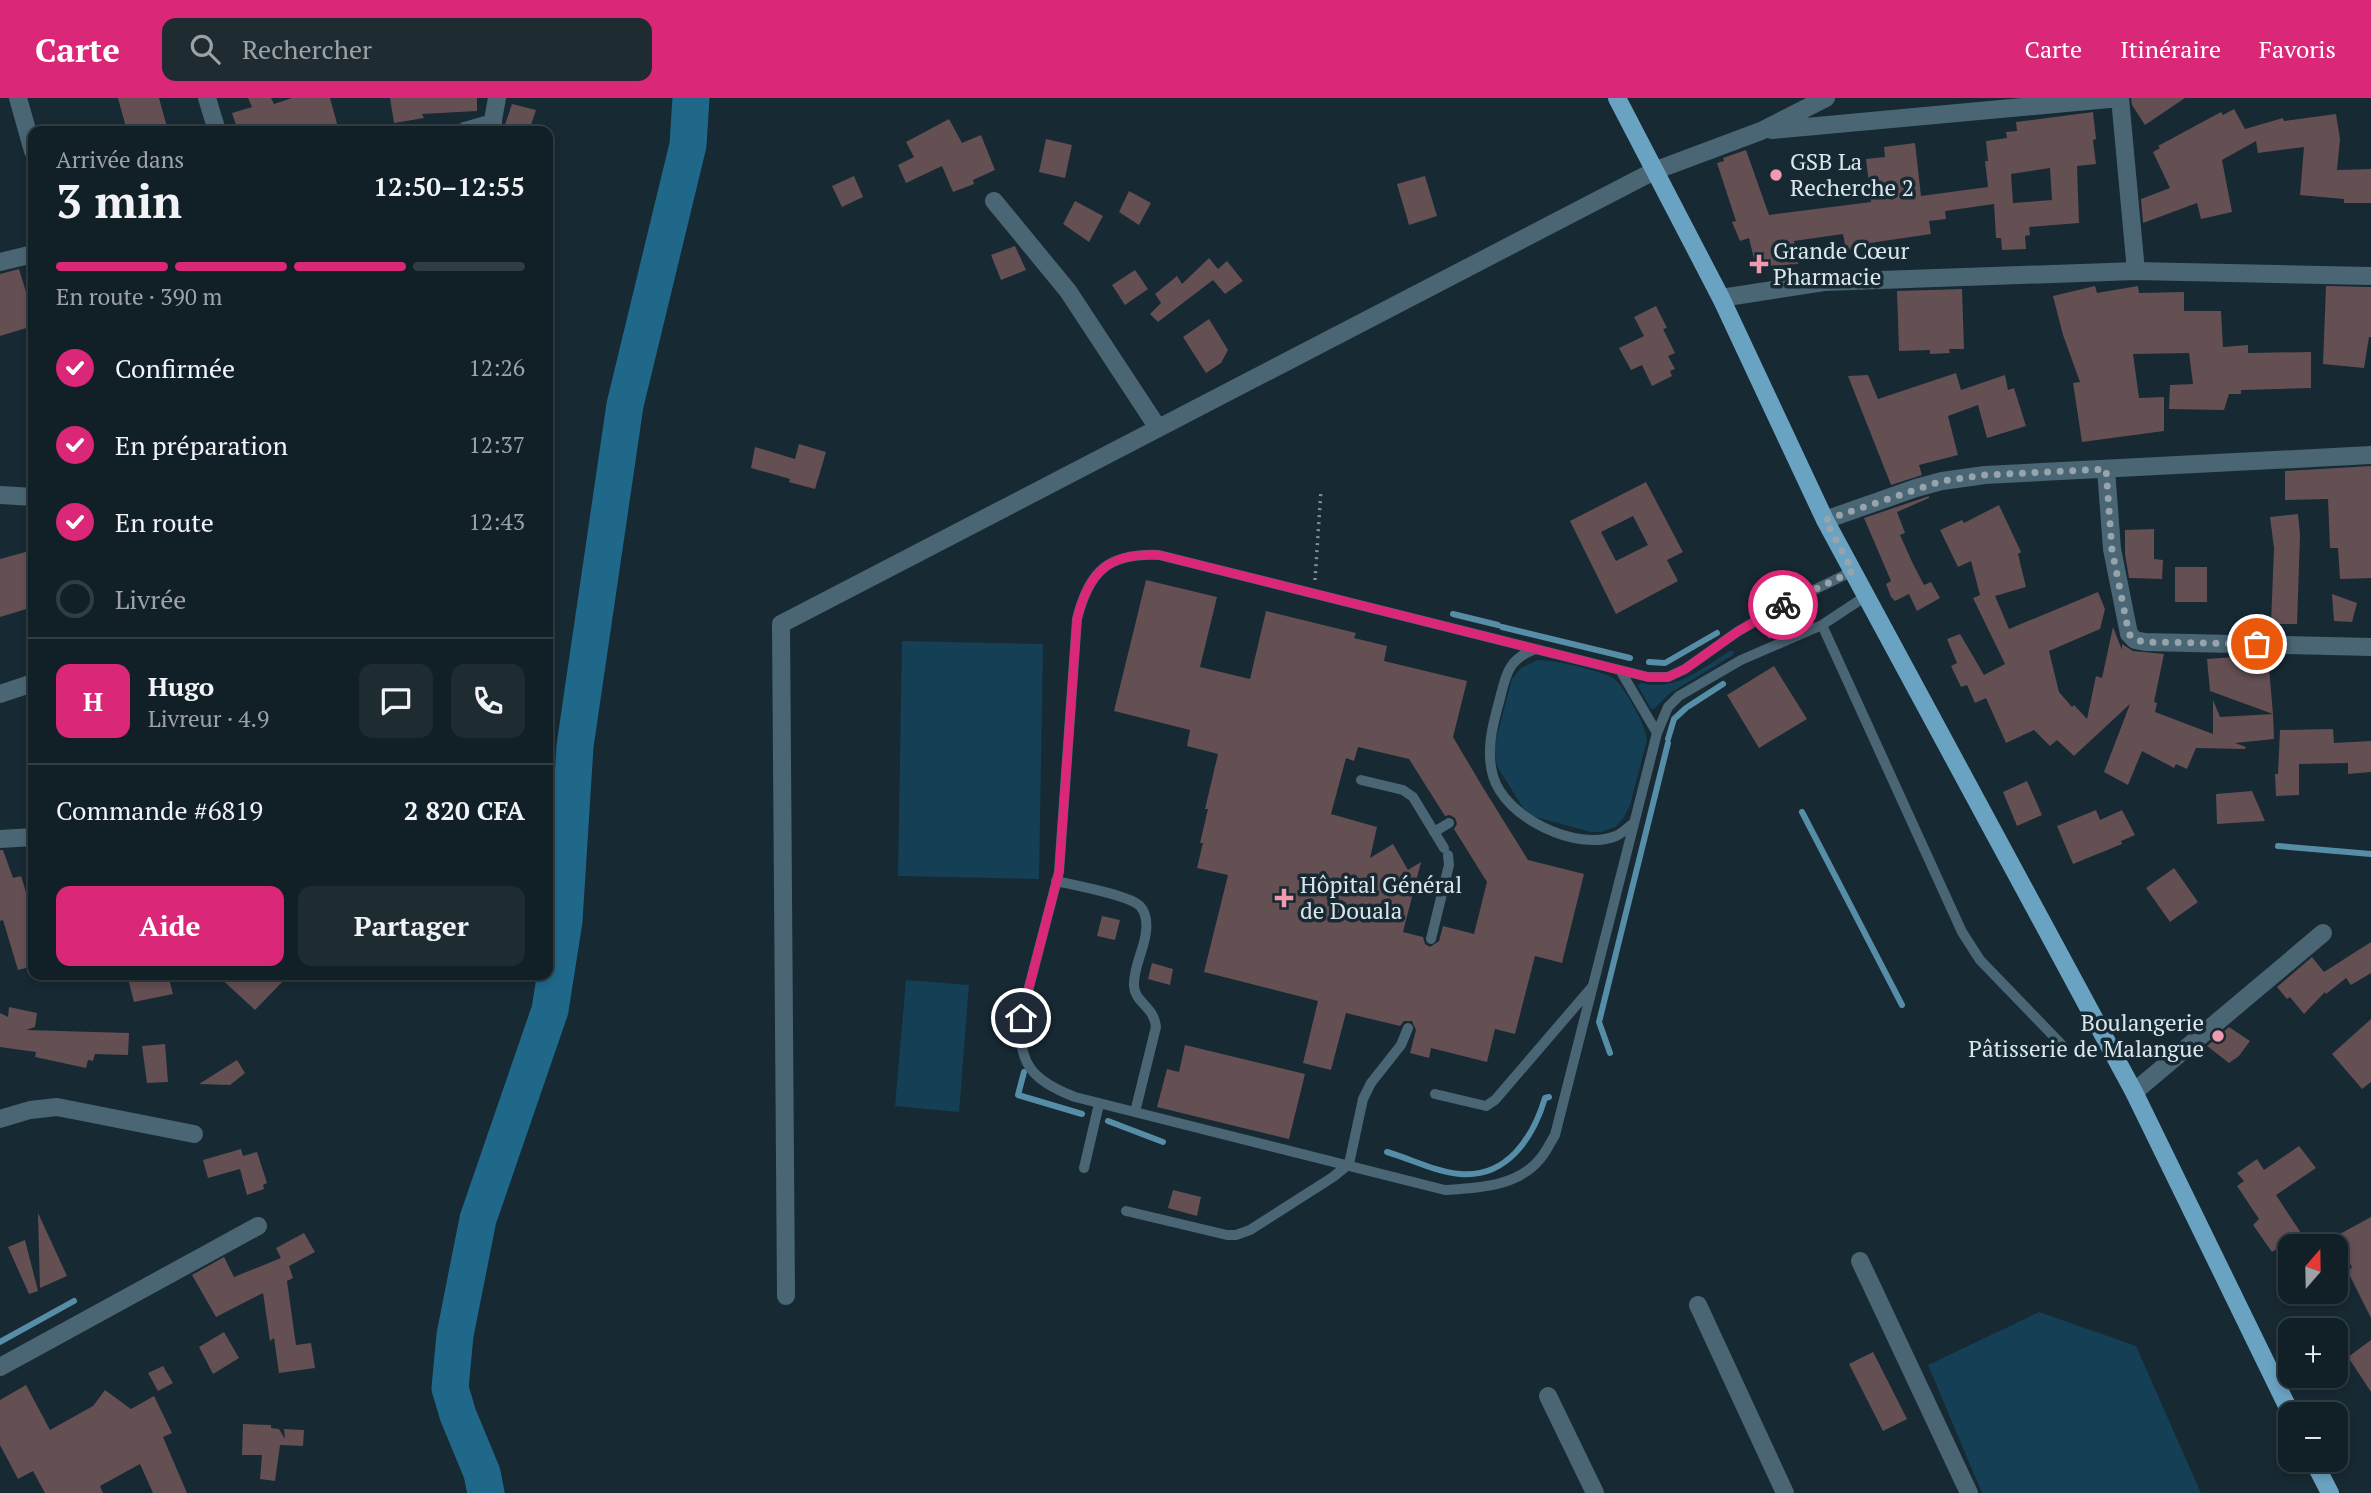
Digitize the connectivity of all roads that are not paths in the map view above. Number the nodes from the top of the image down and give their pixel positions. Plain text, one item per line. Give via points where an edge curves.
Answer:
1 (18, 98) edge
2 (207, 98) edge
3 (498, 98) edge
4 (1617, 98) edge
5 (1826, 98) edge
6 (2120, 98) edge
7 (215, 126) edge
8 (492, 126) edge
9 (1761, 131) junction
10 (28, 133) edge
11 (1654, 171) junction
12 (994, 201) dead end
13 (28, 255) edge
14 (0, 262) edge
15 (2136, 271) junction
16 (2371, 276) edge
17 (1721, 298) junction
18 (1158, 428) junction
19 (2371, 455) edge
20 (2106, 469) junction
21 (0, 495) edge
22 (28, 498) edge
23 (1825, 520) junction
24 (1853, 571) junction
25 (1866, 596) junction
26 (1822, 625) junction
27 (2371, 647) edge
28 (1535, 649) junction
29 (1620, 670) junction
30 (28, 685) edge
31 (0, 694) edge
32 (1657, 733) junction
33 (1361, 780) dead end
34 (1449, 822) dead end
35 (1634, 823) junction
36 (1434, 832) junction
37 (28, 837) edge
38 (0, 839) edge
39 (1056, 881) junction
40 (2323, 933) dead end
41 (1431, 939) dead end
42 (1594, 985) junction
43 (1408, 1028) dead end
44 (2064, 1047) dead end
45 (2134, 1092) junction
46 (1435, 1094) dead end
47 (1099, 1104) junction
48 (1135, 1112) junction
49 (0, 1119) edge
50 (194, 1134) dead end
51 (1349, 1164) junction
52 (1084, 1168) dead end
53 (1126, 1211) dead end
54 (258, 1226) dead end
55 (1860, 1261) dead end
56 (786, 1296) dead end
57 (1699, 1305) dead end
58 (0, 1367) edge
59 (1548, 1396) dead end
60 (2285, 1402) edge
61 (2319, 1472) edge
62 (1595, 1493) edge
63 (1785, 1493) edge
64 (1969, 1493) edge
65 (2330, 1493) edge

1 - 10 street
2 - 7 street
3 - 8 street
4 - 11 main road
5 - 9 street
6 - 9 street
6 - 15 street
9 - 11 street
11 - 17 main road
11 - 18 street
12 - 18 street via 1068,290
13 - 14 street
15 - 16 street
15 - 17 street via 1824,282
17 - 23 main road
18 - 56 street via 781,624
19 - 20 street
20 - 23 street via 1942,481
20 - 27 street via 2112,550 2129,634 2135,640
21 - 22 street
23 - 24 main road
24 - 25 main road
24 - 29 lane via 1787,603 1668,677
25 - 26 lane
25 - 45 main road
26 - 32 lane via 1741,660 1679,696 1668,707
26 - 44 lane via 1962,932 1980,960
28 - 29 lane
28 - 35 lane via 1520,654 1509,667 1491,733 1489,760 1495,795 1535,825 1572,835 1603,839
28 - 39 lane via 1159,555 1127,556 1089,583 1077,619
29 - 32 lane
30 - 31 street
32 - 35 lane
33 - 36 lane via 1403,790 1413,797
34 - 36 lane
35 - 42 lane
36 - 41 lane via 1449,865
37 - 38 street
39 - 47 lane via 1019,1039 1023,1057 1038,1078 1053,1089
39 - 48 lane via 1128,899 1140,906 1145,916 1135,993 1155,1016 1156,1027
40 - 45 street
42 - 46 lane via 1495,1100 1486,1106
42 - 51 lane via 1555,1135 1540,1160 1524,1173 1481,1188 1445,1190
43 - 51 lane via 1363,1099
45 - 60 main road
47 - 48 lane
47 - 52 lane
48 - 51 lane
49 - 50 street via 57,1107
51 - 53 lane via 1236,1235
54 - 58 street
55 - 64 street
57 - 63 street
59 - 62 street
61 - 65 main road

